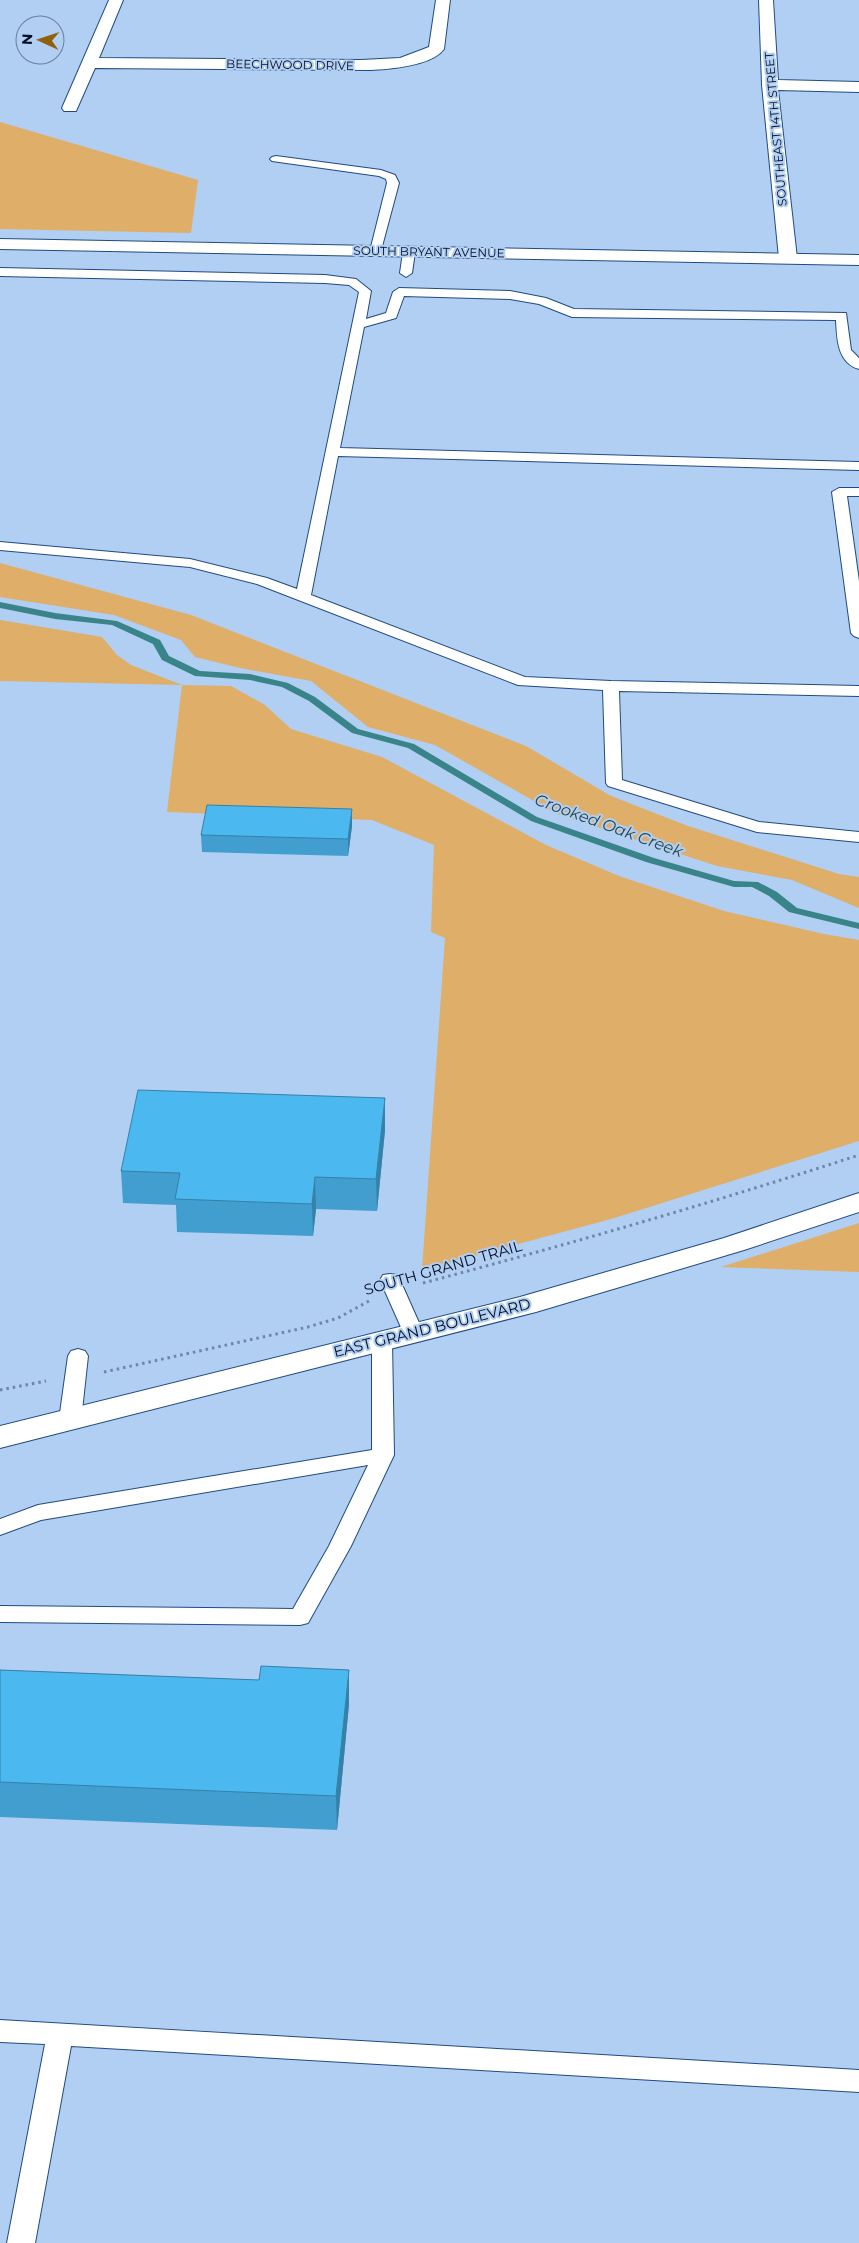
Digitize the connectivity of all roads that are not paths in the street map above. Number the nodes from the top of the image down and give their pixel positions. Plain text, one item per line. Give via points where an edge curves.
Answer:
1 (116, 0) edge
2 (443, 0) edge
3 (766, 0) edge
4 (91, 63) junction
5 (770, 85) junction
6 (859, 86) edge
7 (70, 108) dead end
8 (276, 159) dead end
9 (0, 244) edge
10 (376, 251) junction
11 (409, 252) junction
12 (788, 258) junction
13 (859, 260) edge
14 (0, 272) edge
15 (406, 273) dead end
16 (842, 316) junction
17 (859, 317) edge
18 (358, 324) junction
19 (859, 365) edge
20 (332, 452) junction
21 (859, 466) edge
22 (859, 482) edge
23 (839, 492) junction
24 (859, 492) edge
25 (0, 546) edge
26 (303, 597) junction
27 (859, 634) edge
28 (611, 686) junction
29 (859, 691) edge
30 (859, 837) edge
31 (859, 1202) edge
32 (393, 1286) road end
33 (414, 1334) junction
34 (382, 1342) junction
35 (77, 1366) road end
36 (70, 1420) junction
37 (0, 1437) edge
38 (383, 1455) junction
39 (0, 1527) edge
40 (0, 1614) edge
41 (0, 2031) edge
42 (60, 2035) junction
43 (859, 2081) edge
44 (21, 2243) edge

1 - 4 street
2 - 4 street, BEECHWOOD DRIVE via 436,49 409,62 392,65
3 - 5 street, SOUTHEAST 14TH STREET
4 - 7 street
5 - 6 street
5 - 12 street, SOUTHEAST 14TH STREET
8 - 10 lane via 391,177 393,183
9 - 10 street, SOUTH BRYANT AVENUE
10 - 11 street, SOUTH BRYANT AVENUE
11 - 12 street, SOUTH BRYANT AVENUE
11 - 15 lane
12 - 13 street, SOUTH BRYANT AVENUE
14 - 18 lane via 325,278 352,282 365,291
16 - 17 lane
16 - 18 lane via 572,313 542,301 510,295 399,292 392,315
16 - 19 lane via 845,351
18 - 20 lane
20 - 21 lane
20 - 26 lane
22 - 23 lane
23 - 24 lane
23 - 27 lane
25 - 26 lane via 190,563 262,581
26 - 28 lane via 523,682
28 - 29 lane
28 - 30 lane via 614,783 757,827
31 - 33 street, EAST GRAND BOULEVARD via 734,1244
32 - 33 lane
33 - 34 street, EAST GRAND BOULEVARD
34 - 36 street, EAST GRAND BOULEVARD
34 - 38 lane
35 - 36 lane
36 - 37 street, EAST GRAND BOULEVARD
38 - 39 lane via 38,1513
38 - 40 lane via 340,1546 300,1616
41 - 42 lane
42 - 43 lane
42 - 44 lane

